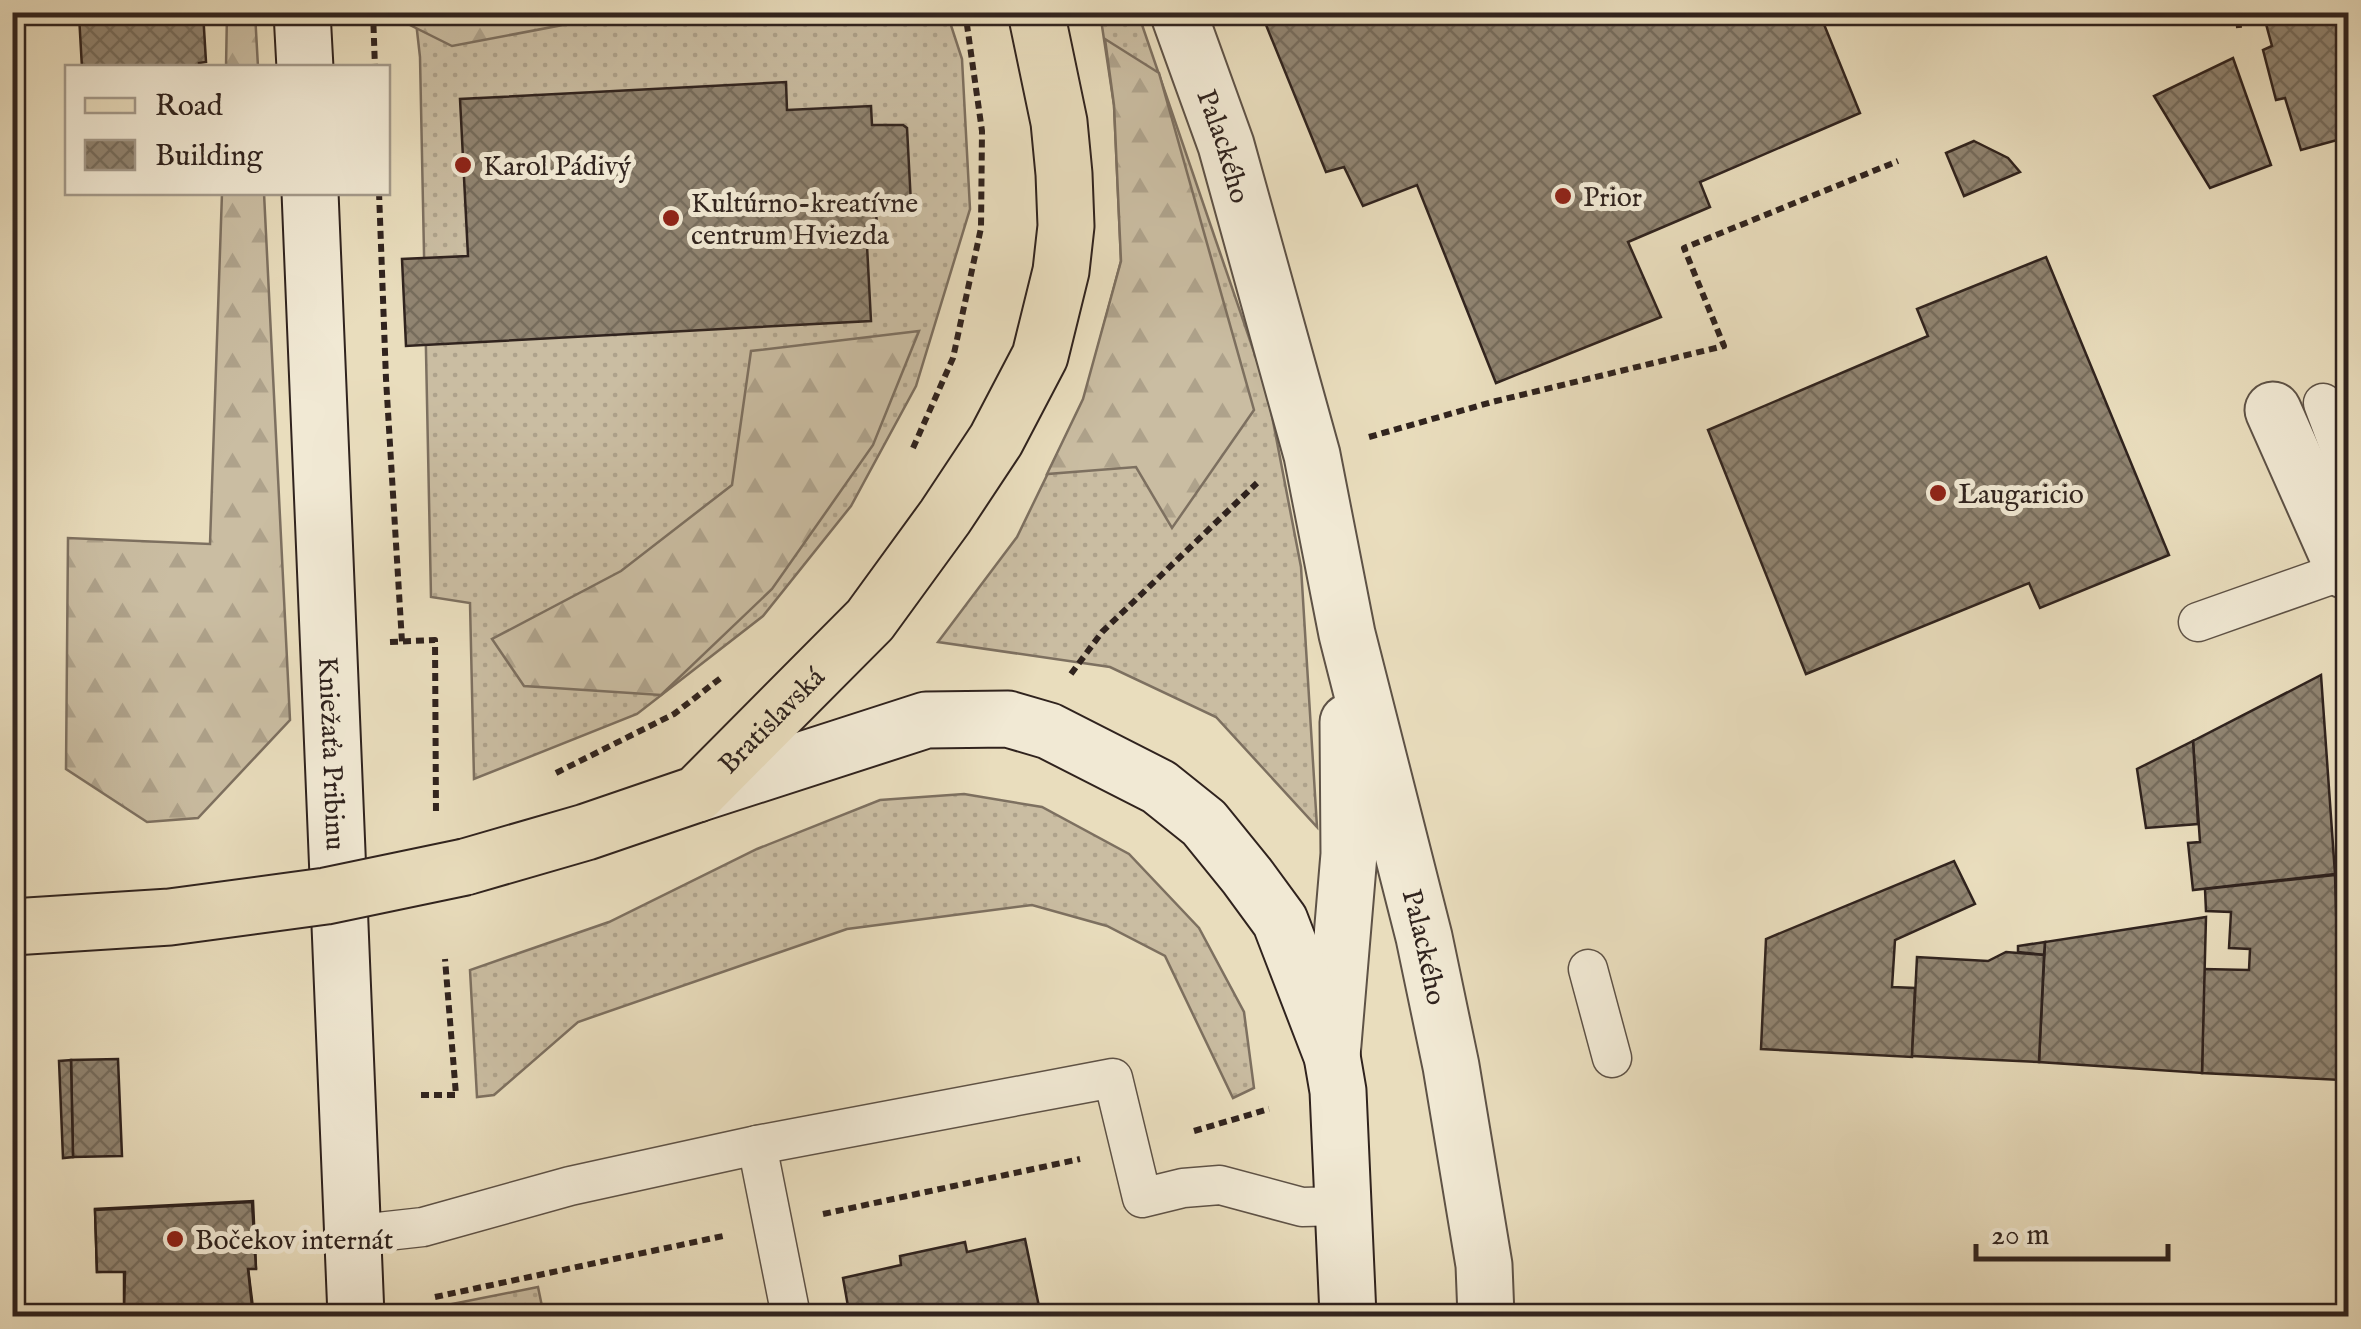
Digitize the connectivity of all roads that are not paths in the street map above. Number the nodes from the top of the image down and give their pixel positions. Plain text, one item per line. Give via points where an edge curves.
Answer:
1 (302, 12) edge
2 (1036, 12) edge
3 (1178, 12) edge
4 (305, 65) edge
5 (310, 195) edge
6 (2298, 406) joint
7 (2348, 470) edge
8 (2346, 570) edge
9 (2198, 622) dead end
10 (1347, 634) junction
11 (697, 794) junction
12 (12, 928) edge
13 (1588, 969) dead end
14 (1332, 1056) junction
15 (1612, 1058) dead end
16 (756, 1145) junction
17 (1343, 1206) junction
18 (352, 1235) junction
19 (1485, 1290) edge
20 (1351, 1310) edge
21 (356, 1316) edge
22 (792, 1316) edge
23 (1512, 1316) edge

1 - 4 main road
2 - 11 main road, Bratislavská via 1059,122 1066,226 1040,356 996,440 870,620
3 - 10 main road, Palackého via 1226,145 1312,454
5 - 18 main road, Kniežaťa Pribinu
6 - 7 lane
6 - 8 main road
8 - 9 lane
10 - 14 main road, Palackého via 1350,854
10 - 19 main road, Palackého via 1424,937
11 - 12 main road, Bratislavská, bridge via 465,867 326,896 170,917
11 - 14 main road via 926,720 1008,719 1049,731 1159,787 1204,823 1280,921
13 - 15 lane
14 - 17 main road
16 - 17 lane via 1113,1078 1142,1198 1220,1185 1302,1207
16 - 18 lane via 423,1226
16 - 22 lane
17 - 20 main road
18 - 21 main road, Kniežaťa Pribinu
19 - 23 main road, Palackého

